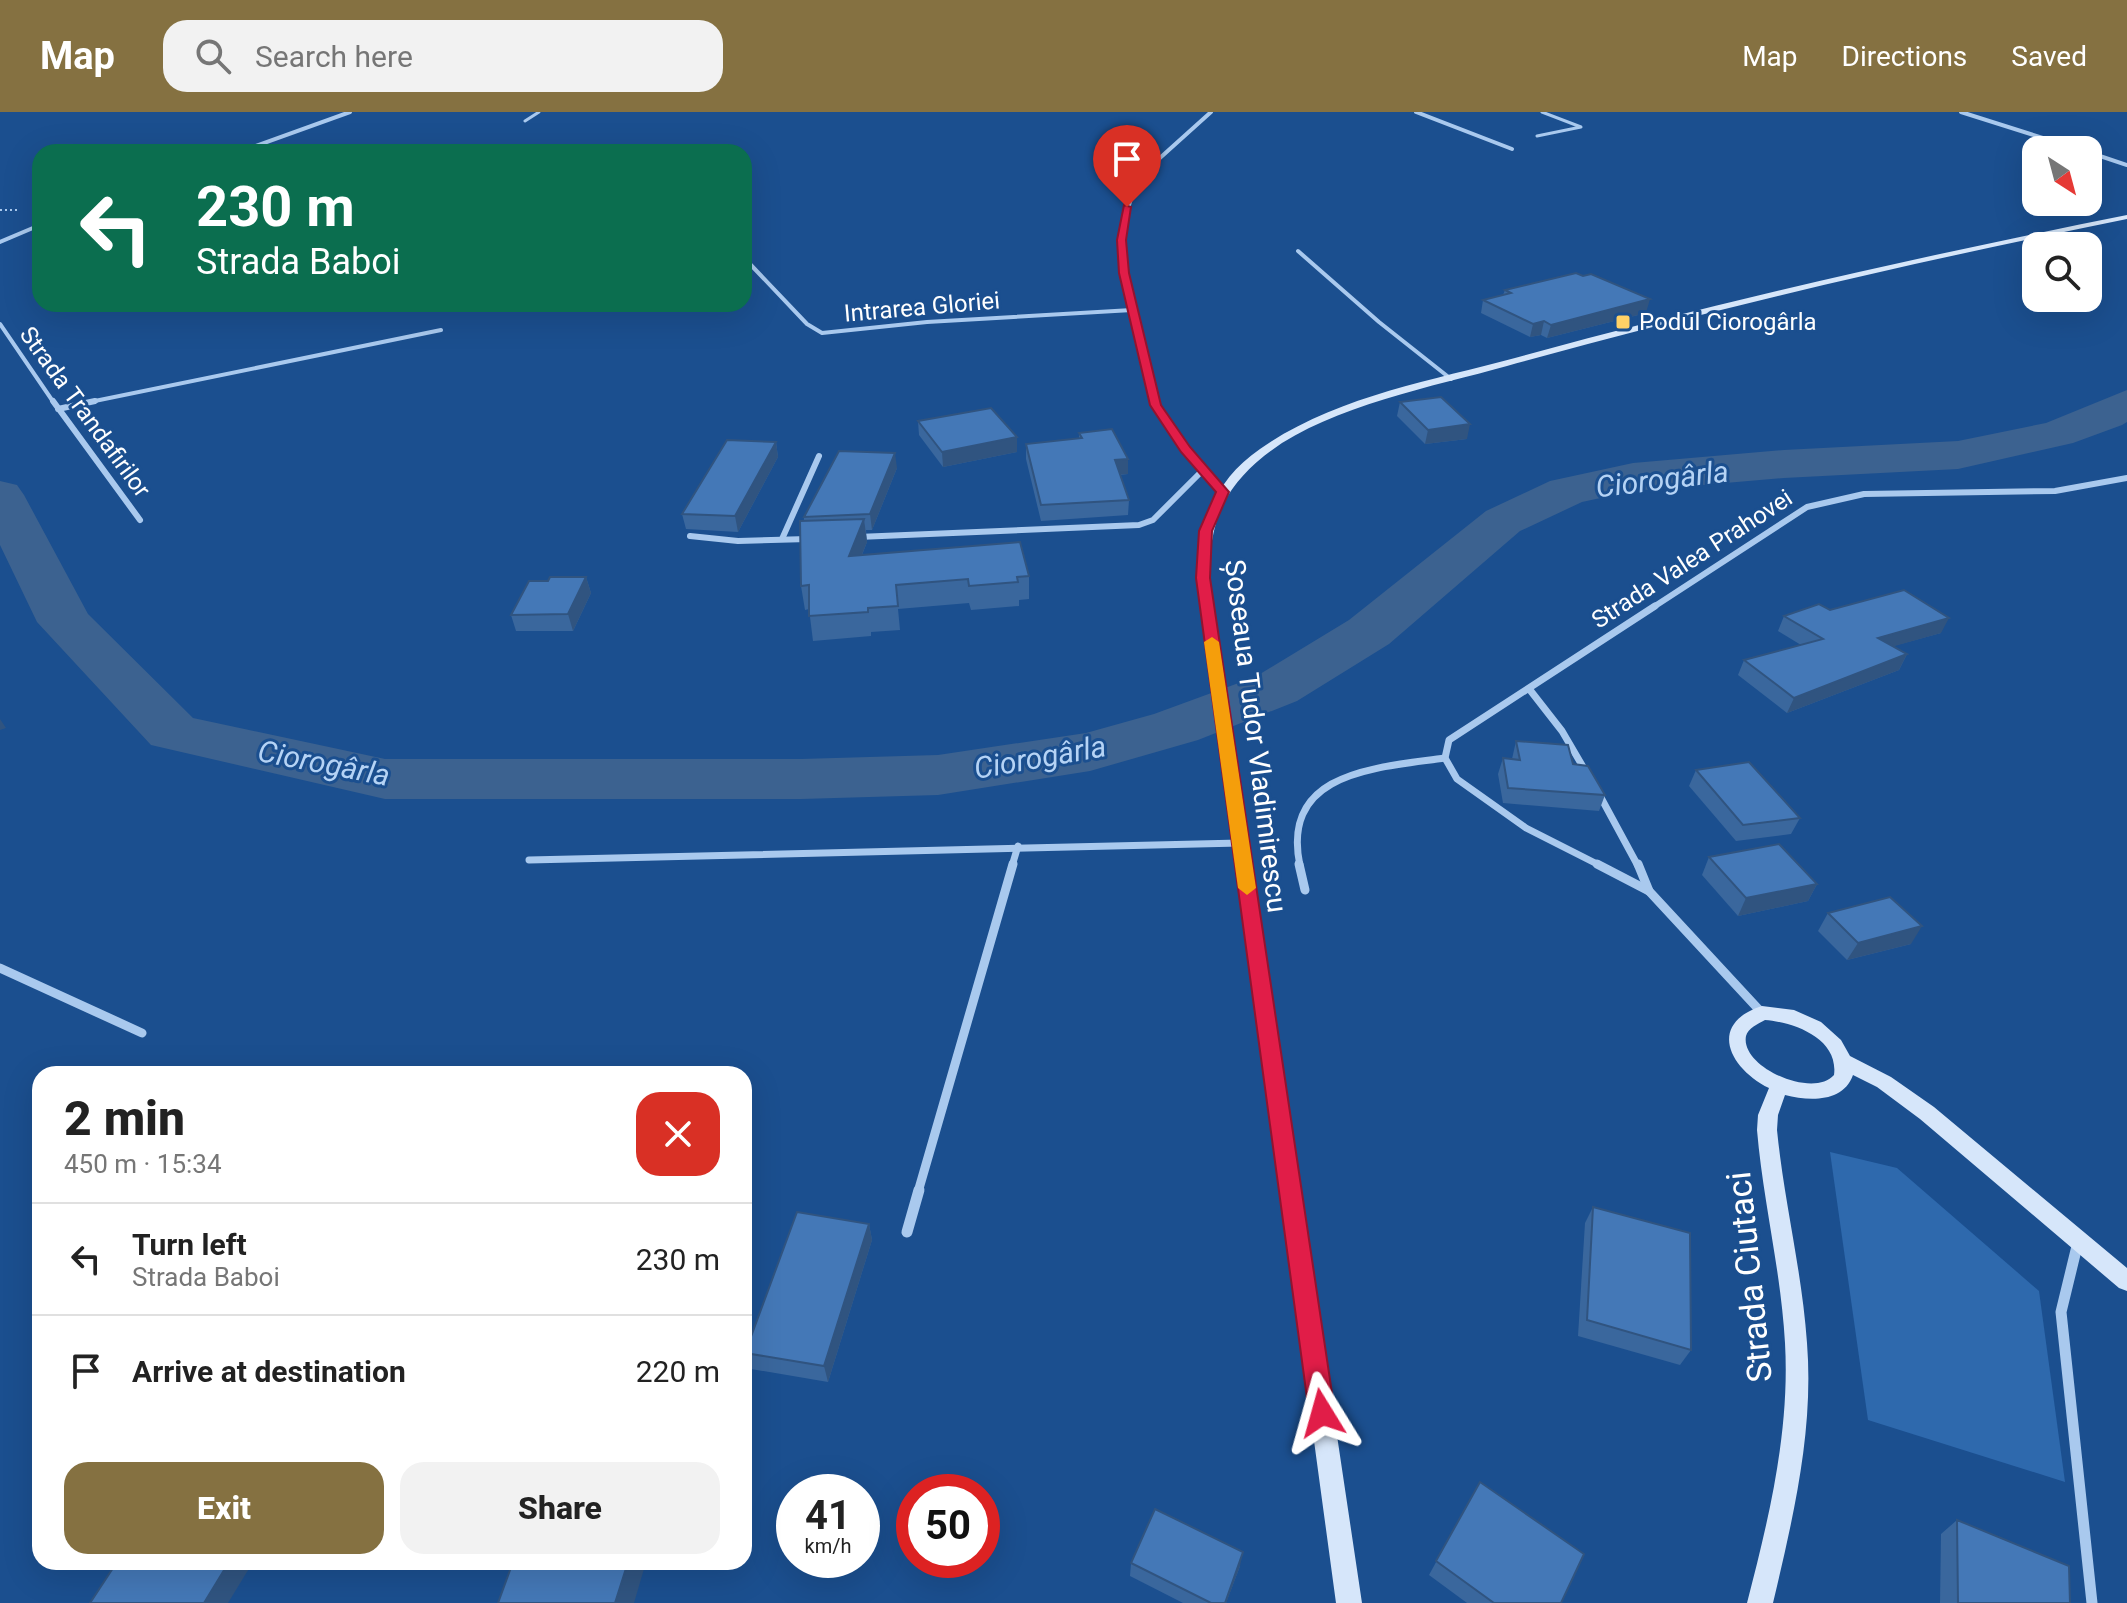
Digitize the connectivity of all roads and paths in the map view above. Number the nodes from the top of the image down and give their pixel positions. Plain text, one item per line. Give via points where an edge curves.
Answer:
1 (350, 112) edge
2 (539, 112) edge
3 (1211, 112) edge
4 (1416, 112) edge
5 (1542, 112) edge
6 (1961, 112) edge
7 (525, 121) dead end
8 (1537, 136) dead end
9 (2037, 136) edge
10 (261, 144) edge
11 (1512, 149) dead end
12 (2102, 157) edge
13 (2127, 165) edge
14 (2127, 217) edge
15 (32, 228) edge
16 (0, 242) edge
17 (1298, 251) dead end
18 (752, 266) edge
19 (1132, 310) junction
20 (0, 324) edge
21 (441, 330) dead end
22 (1451, 379) junction
23 (58, 409) junction
24 (819, 456) dead end
25 (1203, 470) junction
26 (2127, 478) edge
27 (1222, 492) junction
28 (140, 520) dead end
29 (690, 536) edge
30 (814, 538) edge
31 (845, 538) edge
32 (782, 539) junction
33 (1530, 690) junction
34 (1445, 758) junction
35 (1240, 836) junction
36 (1018, 846) junction
37 (529, 860) dead end
38 (1305, 890) dead end
39 (1649, 891) junction
40 (0, 968) edge
41 (1762, 1013) junction
42 (142, 1033) dead end
43 (1844, 1061) junction
44 (1779, 1086) junction
45 (907, 1232) dead end
46 (2079, 1241) junction
47 (2127, 1281) edge
48 (1349, 1603) edge
49 (1760, 1603) edge
50 (2092, 1603) edge

1 - 10 street
2 - 7 lane
3 - 19 street via 1159,159 1127,207 1122,240
4 - 11 street
5 - 8 lane via 1581,127
6 - 9 street
12 - 13 street
14 - 22 main road, Șoseaua Tudor Vladimirescu via 1771,294
15 - 16 street
17 - 22 street
18 - 19 street, Intrarea Gloriei via 822,333
19 - 25 street via 1156,405
20 - 23 street, Strada Trandafirilor
21 - 23 street
22 - 27 main road, Șoseaua Tudor Vladimirescu via 1293,434 1238,472
23 - 28 street, Strada Trandafirilor
24 - 32 street
25 - 27 street
25 - 31 street via 1153,520 1139,525
26 - 33 street, Strada Valea Prahovei via 2055,491 1864,494 1807,507
27 - 35 main road, Șoseaua Tudor Vladimirescu via 1206,531 1203,578
29 - 32 street
30 - 32 street
33 - 34 street, Strada Valea Prahovei via 1449,740
33 - 39 street via 1562,731 1631,849
34 - 38 street via 1364,771 1326,784 1303,806 1296,834
34 - 39 street via 1457,779 1526,828
35 - 36 street
35 - 48 main road, Șoseaua Tudor Vladimirescu
36 - 37 street
36 - 45 street
39 - 41 street
40 - 42 street
41 - 43 main road via 1803,1020 1829,1038
41 - 44 main road via 1746,1019 1737,1044 1758,1074
43 - 44 main road via 1836,1086 1801,1092
43 - 46 main road via 1927,1113
44 - 49 main road, Strada Ciutaci via 1767,1130 1790,1284 1797,1372 1794,1454
46 - 47 main road
46 - 50 street via 2061,1312

